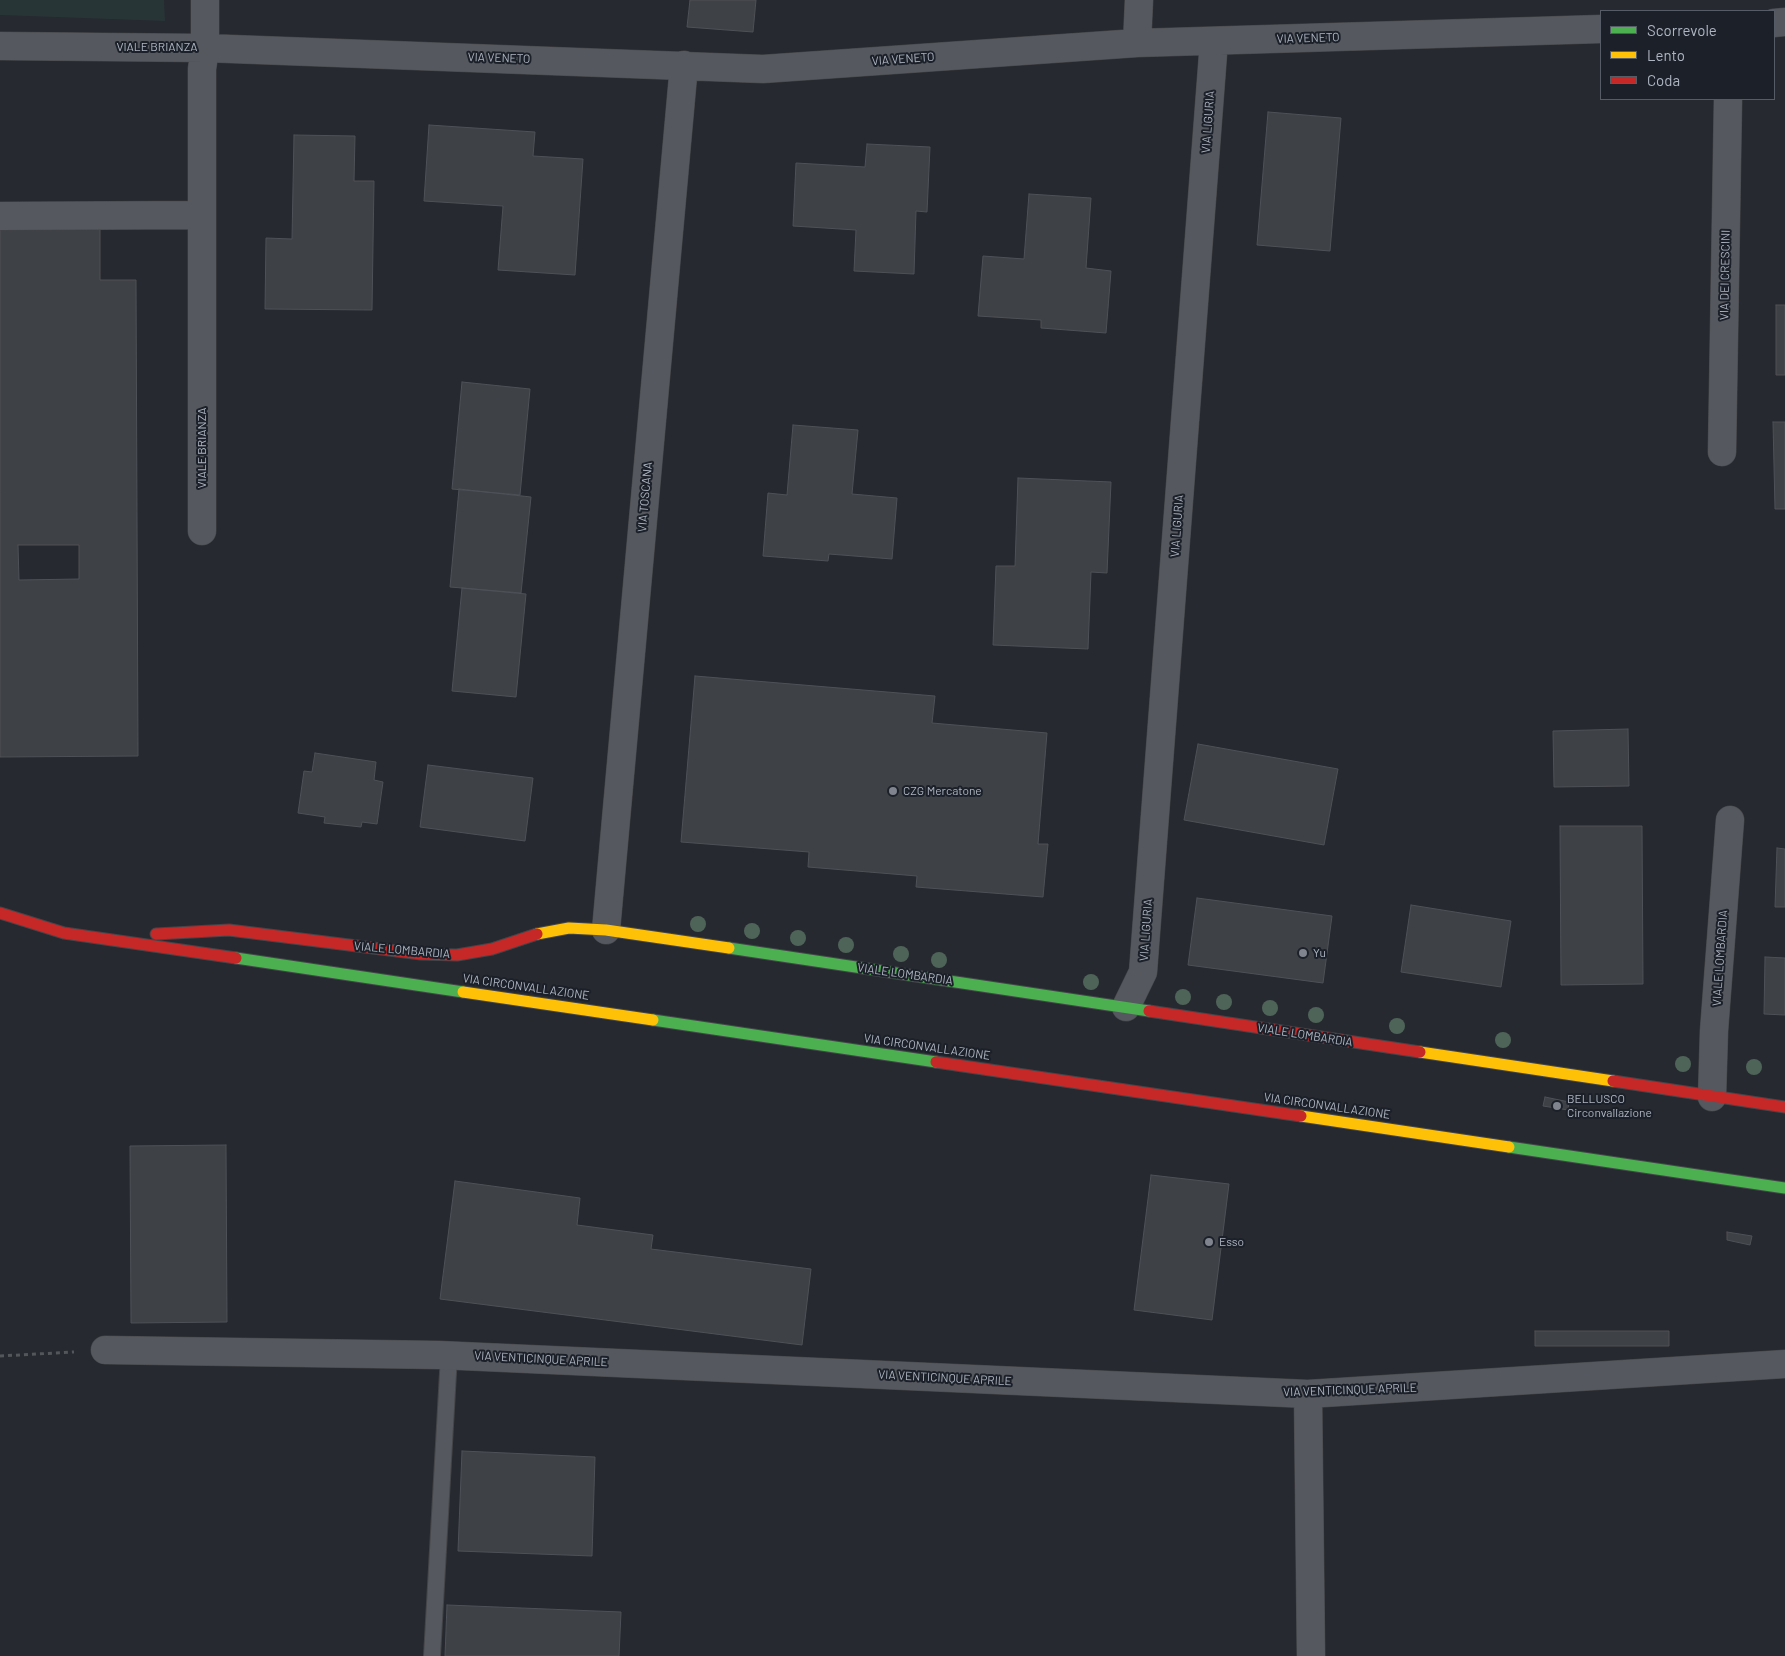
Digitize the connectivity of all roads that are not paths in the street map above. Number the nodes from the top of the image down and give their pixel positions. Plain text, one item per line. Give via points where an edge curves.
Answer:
1 (205, 0) edge
2 (1139, 0) edge
3 (1600, 29) edge
4 (1214, 41) junction
5 (1137, 43) junction
6 (0, 46) edge
7 (206, 48) junction
8 (684, 65) junction
9 (1728, 100) edge
10 (202, 215) junction
11 (0, 216) edge
12 (1722, 452) dead end
13 (202, 531) dead end
14 (1730, 820) dead end
15 (0, 914) edge
16 (606, 930) junction
17 (64, 933) junction
18 (28, 934) dead end
19 (98, 937) junction
20 (1126, 1007) junction
21 (1712, 1097) junction
22 (1785, 1107) edge
23 (1785, 1188) edge
24 (105, 1350) road end
25 (449, 1355) junction
26 (1785, 1364) edge
27 (1308, 1394) junction
28 (432, 1656) edge
29 (1311, 1656) edge

1 - 7 street
2 - 5 street
3 - 4 street, VIA VENETO
4 - 5 street, VIA VENETO
4 - 20 street, VIA LIGURIA via 1143,972
5 - 8 street, VIA VENETO via 763,69
6 - 7 street, VIALE BRIANZA
7 - 8 street, VIA VENETO
7 - 10 street, VIALE BRIANZA via 202,69
8 - 16 street, VIA TOSCANA
9 - 12 street, VIA DEI CRESCINI
10 - 11 street
10 - 13 street, VIALE BRIANZA
14 - 21 street, VIALE LOMBARDIA
15 - 17 main road, VIA CIRCONVALLAZIONE
16 - 19 main road, VIALE LOMBARDIA via 569,928 457,955 421,954 229,930
16 - 20 main road, VIALE LOMBARDIA
17 - 18 main road, VIA CIRCONVALLAZIONE
17 - 19 main road, VIA CIRCONVALLAZIONE
19 - 23 main road, VIA CIRCONVALLAZIONE
20 - 21 main road, VIALE LOMBARDIA
21 - 22 main road, VIALE LOMBARDIA
24 - 25 street, VIA VENTICINQUE APRILE
25 - 27 street, VIA VENTICINQUE APRILE
25 - 28 lane
26 - 27 street, VIA VENTICINQUE APRILE
27 - 29 street

